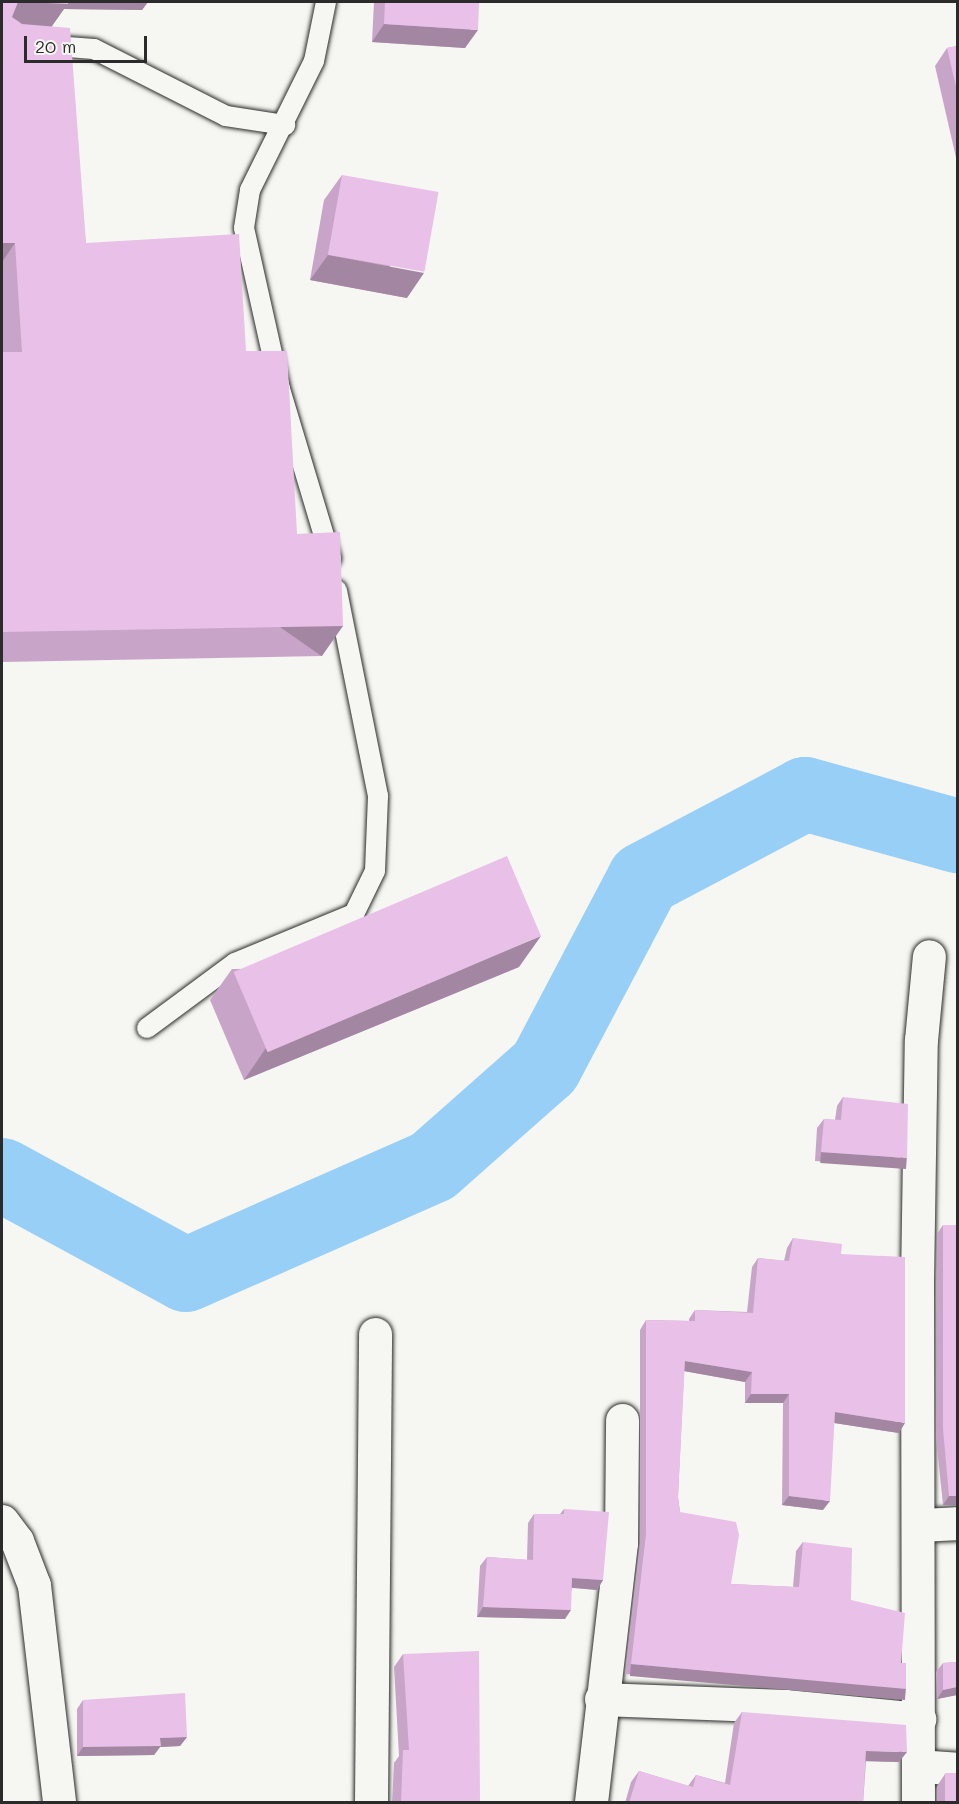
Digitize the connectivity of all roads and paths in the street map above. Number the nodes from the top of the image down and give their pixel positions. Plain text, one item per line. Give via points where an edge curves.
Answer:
1 (326, 2) edge
2 (2, 42) edge
3 (285, 125) junction
4 (929, 956) dead end
5 (147, 1028) dead end
6 (375, 1334) dead end
7 (622, 1420) dead end
8 (2, 1521) edge
9 (957, 1523) edge
10 (920, 1525) junction
11 (601, 1699) junction
12 (919, 1719) junction
13 (920, 1766) junction
14 (957, 1768) edge
15 (58, 1803) edge
16 (371, 1803) edge
17 (591, 1803) edge
18 (918, 1803) edge

1 - 3 lane via 314,61
2 - 3 lane via 94,49 226,116
3 - 5 lane via 250,190 244,228 280,389 327,543 357,686 378,796 375,872 354,914 235,963
4 - 10 street via 921,1040 917,1282
6 - 16 street
7 - 11 street via 621,1543
8 - 15 street via 17,1541 34,1585
9 - 10 street
10 - 12 street
11 - 12 street via 785,1706
11 - 17 street
12 - 13 street
13 - 14 street
13 - 18 street

